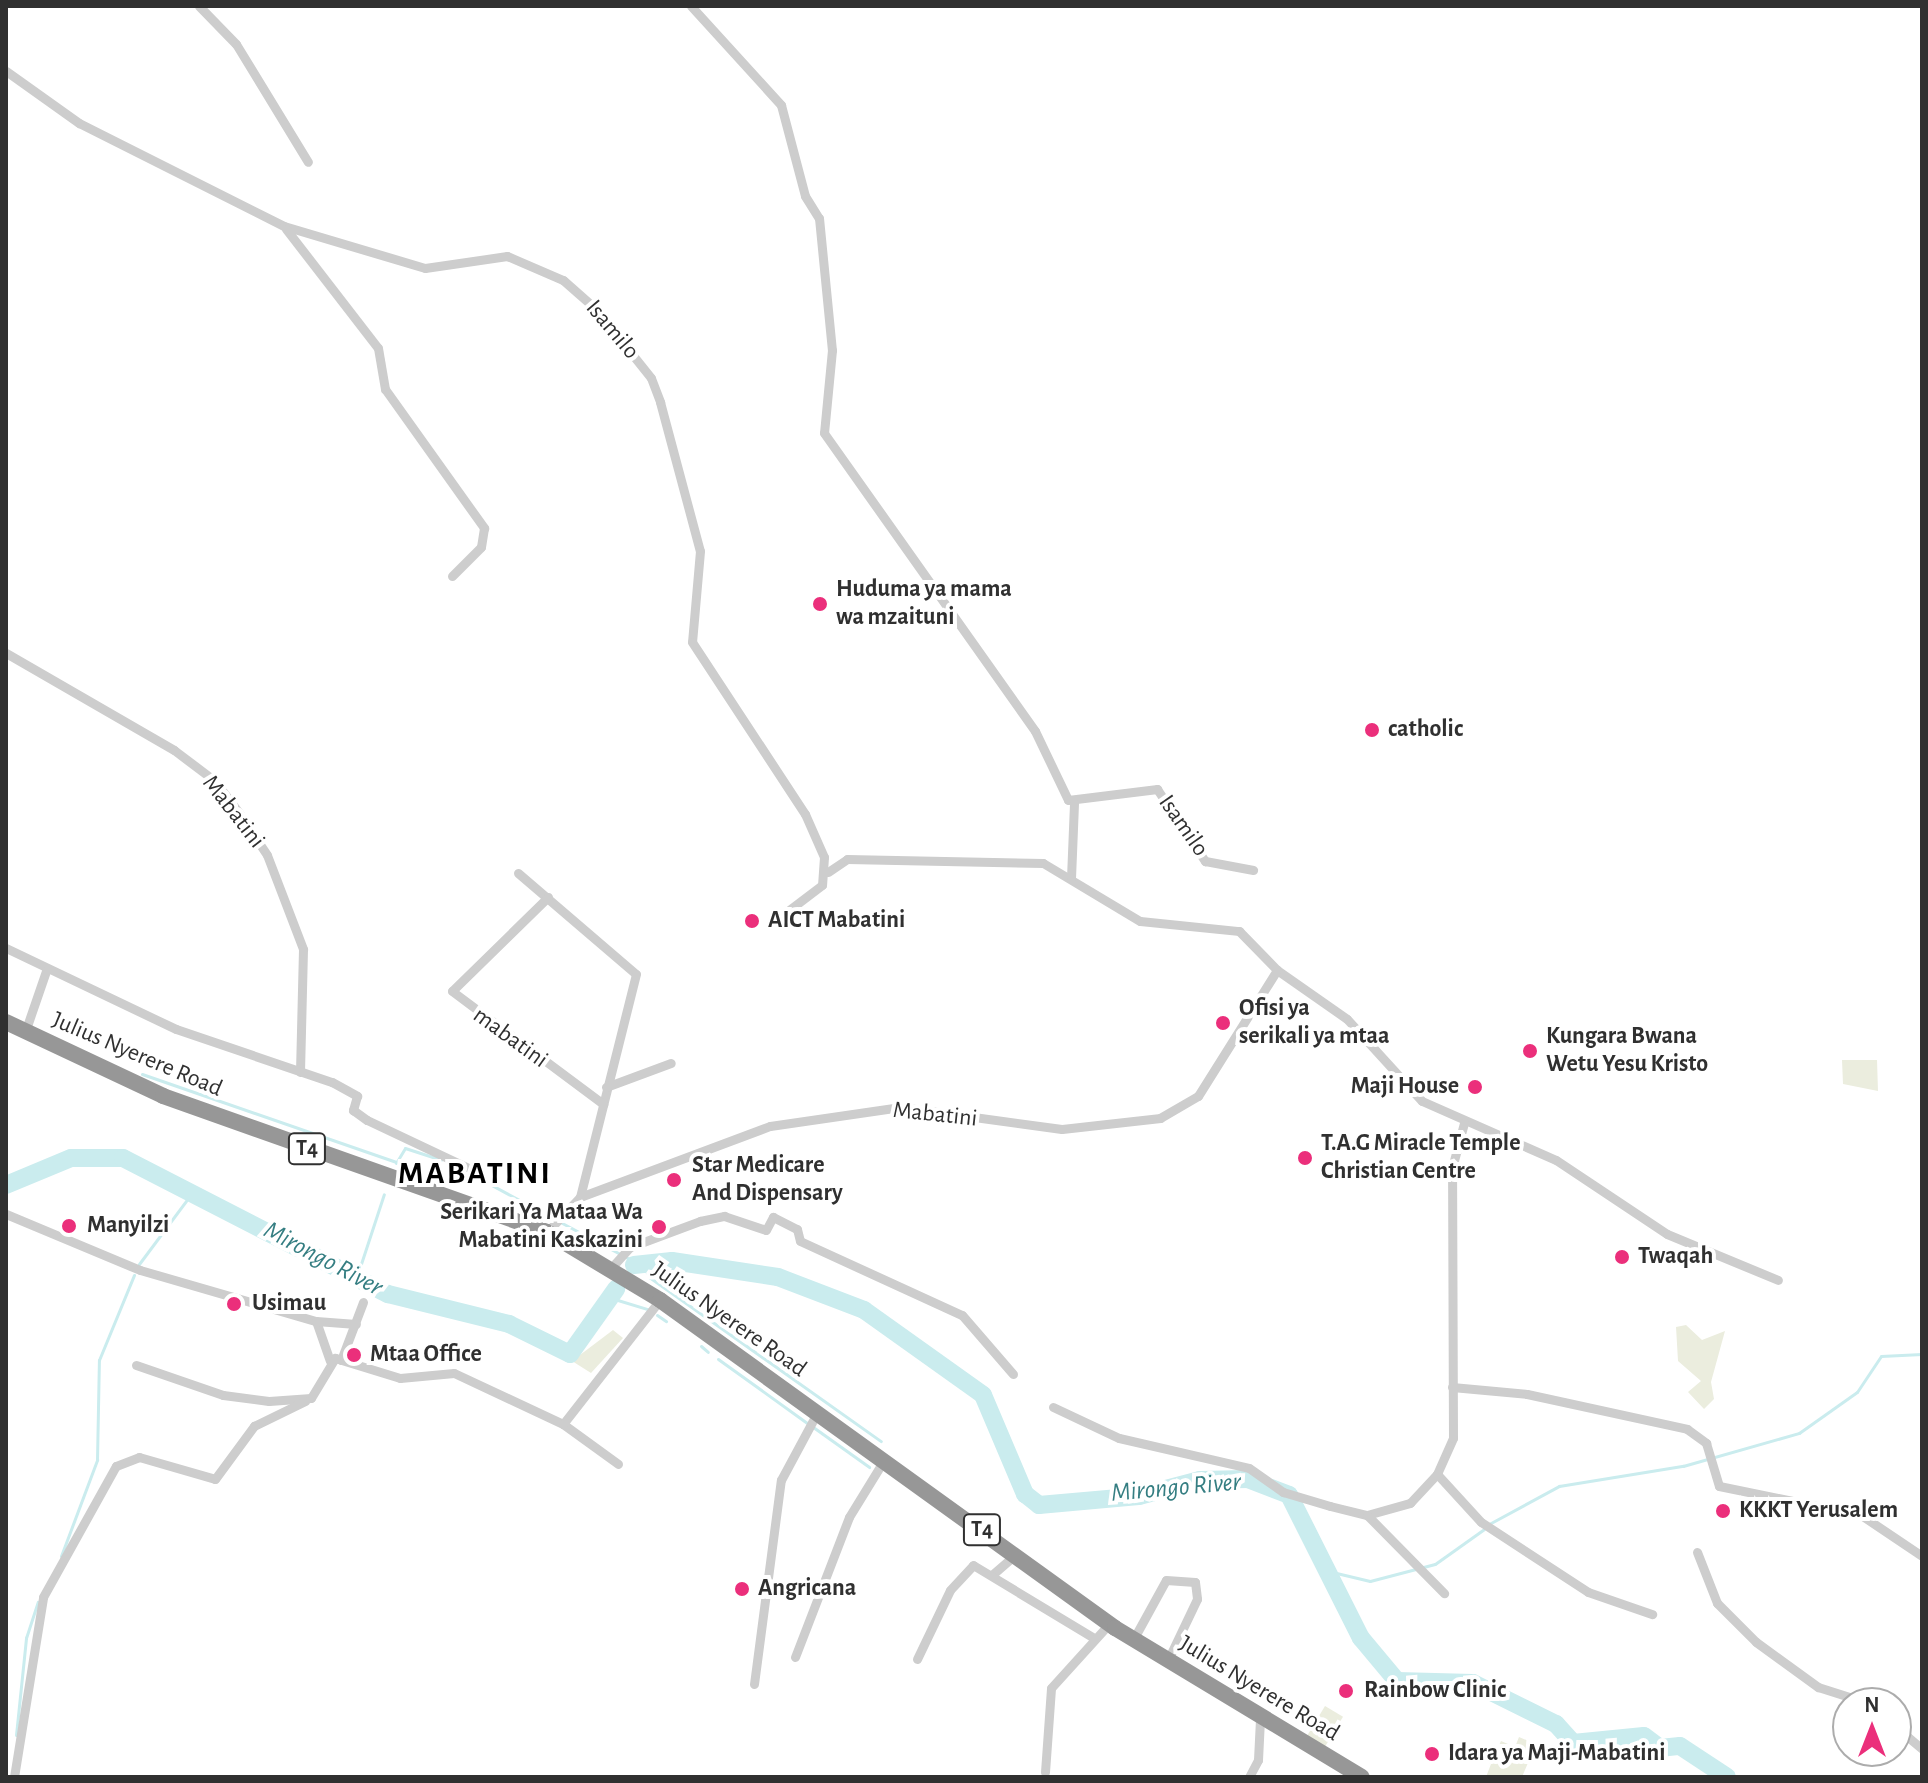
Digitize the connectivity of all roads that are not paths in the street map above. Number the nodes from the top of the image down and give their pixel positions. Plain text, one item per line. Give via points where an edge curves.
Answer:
1 (199, 6) edge
2 (691, 6) edge
3 (6, 71) edge
4 (308, 162) dead end
5 (284, 226) junction
6 (452, 576) dead end
7 (6, 653) edge
8 (1074, 803) junction
9 (1253, 870) dead end
10 (828, 872) junction
11 (518, 873) dead end
12 (1071, 878) junction
13 (548, 897) junction
14 (772, 923) dead end
15 (6, 948) edge
16 (1277, 970) junction
17 (46, 971) junction
18 (6, 1022) edge
19 (25, 1032) junction
20 (671, 1063) dead end
21 (300, 1072) junction
22 (606, 1087) junction
23 (603, 1104) junction
24 (1464, 1123) junction
25 (473, 1170) dead end
26 (580, 1197) junction
27 (6, 1214) edge
28 (547, 1232) junction
29 (618, 1260) junction
30 (1778, 1280) dead end
31 (660, 1300) junction
32 (363, 1302) dead end
33 (316, 1321) junction
34 (356, 1324) junction
35 (341, 1360) junction
36 (330, 1361) junction
37 (136, 1365) dead end
38 (1013, 1374) dead end
39 (1452, 1387) junction
40 (305, 1401) junction
41 (1053, 1407) dead end
42 (811, 1419) junction
43 (563, 1424) junction
44 (884, 1460) junction
45 (618, 1464) dead end
46 (1437, 1474) junction
47 (1367, 1515) junction
48 (1697, 1552) dead end
49 (1016, 1554) junction
50 (1922, 1556) edge
51 (993, 1574) junction
52 (1444, 1593) dead end
53 (1652, 1614) dead end
54 (1109, 1624) junction
55 (1094, 1638) junction
56 (1133, 1640) junction
57 (795, 1657) dead end
58 (917, 1659) dead end
59 (1167, 1662) junction
60 (754, 1684) dead end
61 (1832, 1691) edge
62 (1260, 1719) junction
63 (1045, 1772) dead end
64 (14, 1777) edge
65 (1249, 1777) edge
66 (1362, 1777) edge

1 - 4 street via 236,44
2 - 8 street via 781,105 805,196 819,218 832,350 824,433 1035,731
3 - 5 street, Isamilo via 79,123
5 - 6 street via 378,348 385,389 484,528 481,547
5 - 10 street, Isamilo via 425,268 507,256 563,280 596,309 651,378 660,402 676,485 700,551 692,642 805,814
7 - 21 street, Mabatini via 174,750 215,781 239,813 267,855 303,949
8 - 9 street, Isamilo via 1157,789 1205,861
8 - 12 street
10 - 12 street via 847,859 995,859 1043,863
10 - 14 street via 813,896
11 - 13 street
12 - 16 street via 1154,925 1239,931
13 - 22 street via 636,974
13 - 23 street, mabatini via 452,991
15 - 17 street
16 - 24 street via 1347,1019 1422,1101
16 - 26 street, Mabatini via 1198,1096 1160,1118 1062,1129 901,1107 851,1112 726,1139
17 - 19 street
17 - 21 street via 176,1029
18 - 19 highway, Julius Nyerere Road / T4
19 - 28 highway, Julius Nyerere Road / T4 via 163,1096
20 - 22 street
21 - 25 street via 357,1096 353,1110 367,1120
22 - 23 street
23 - 26 street
24 - 30 street via 1556,1160 1654,1228
24 - 39 street via 1452,1168
26 - 28 street, Mabatini
27 - 33 street via 140,1270
28 - 29 highway, Julius Nyerere Road / T4
29 - 31 highway, Julius Nyerere Road / T4
29 - 38 street via 712,1217 766,1230 773,1217 797,1229 800,1241 962,1315
31 - 42 highway, Julius Nyerere Road / T4
31 - 43 street
32 - 34 street
33 - 34 street
33 - 36 street
34 - 35 street
35 - 36 street
35 - 43 street via 400,1378 454,1373
36 - 40 street
37 - 40 street via 242,1399
39 - 46 street via 1453,1438
39 - 50 street via 1558,1399 1687,1429 1706,1443 1719,1486 1861,1515
40 - 64 street via 254,1426 215,1479 139,1457 116,1466 43,1597
41 - 47 street via 1119,1438 1249,1468 1283,1492
42 - 44 highway, Julius Nyerere Road / T4
42 - 60 street via 781,1480
43 - 45 street
44 - 49 highway, Julius Nyerere Road / T4
44 - 57 street via 849,1517
46 - 47 street via 1403,1507
46 - 53 street via 1481,1522 1588,1592
47 - 52 street
48 - 61 street via 1717,1603 1756,1642
49 - 51 street
49 - 54 highway, Julius Nyerere Road / T4
51 - 55 street
51 - 58 street via 973,1565 960,1574
54 - 55 street
54 - 56 highway, Julius Nyerere Road / T4
55 - 63 street via 1051,1688
56 - 59 highway, Julius Nyerere Road / T4
56 - 59 street via 1166,1580 1195,1582 1197,1599
59 - 62 highway, Julius Nyerere Road / T4
62 - 65 street via 1258,1760
62 - 66 highway, Julius Nyerere Road / T4

